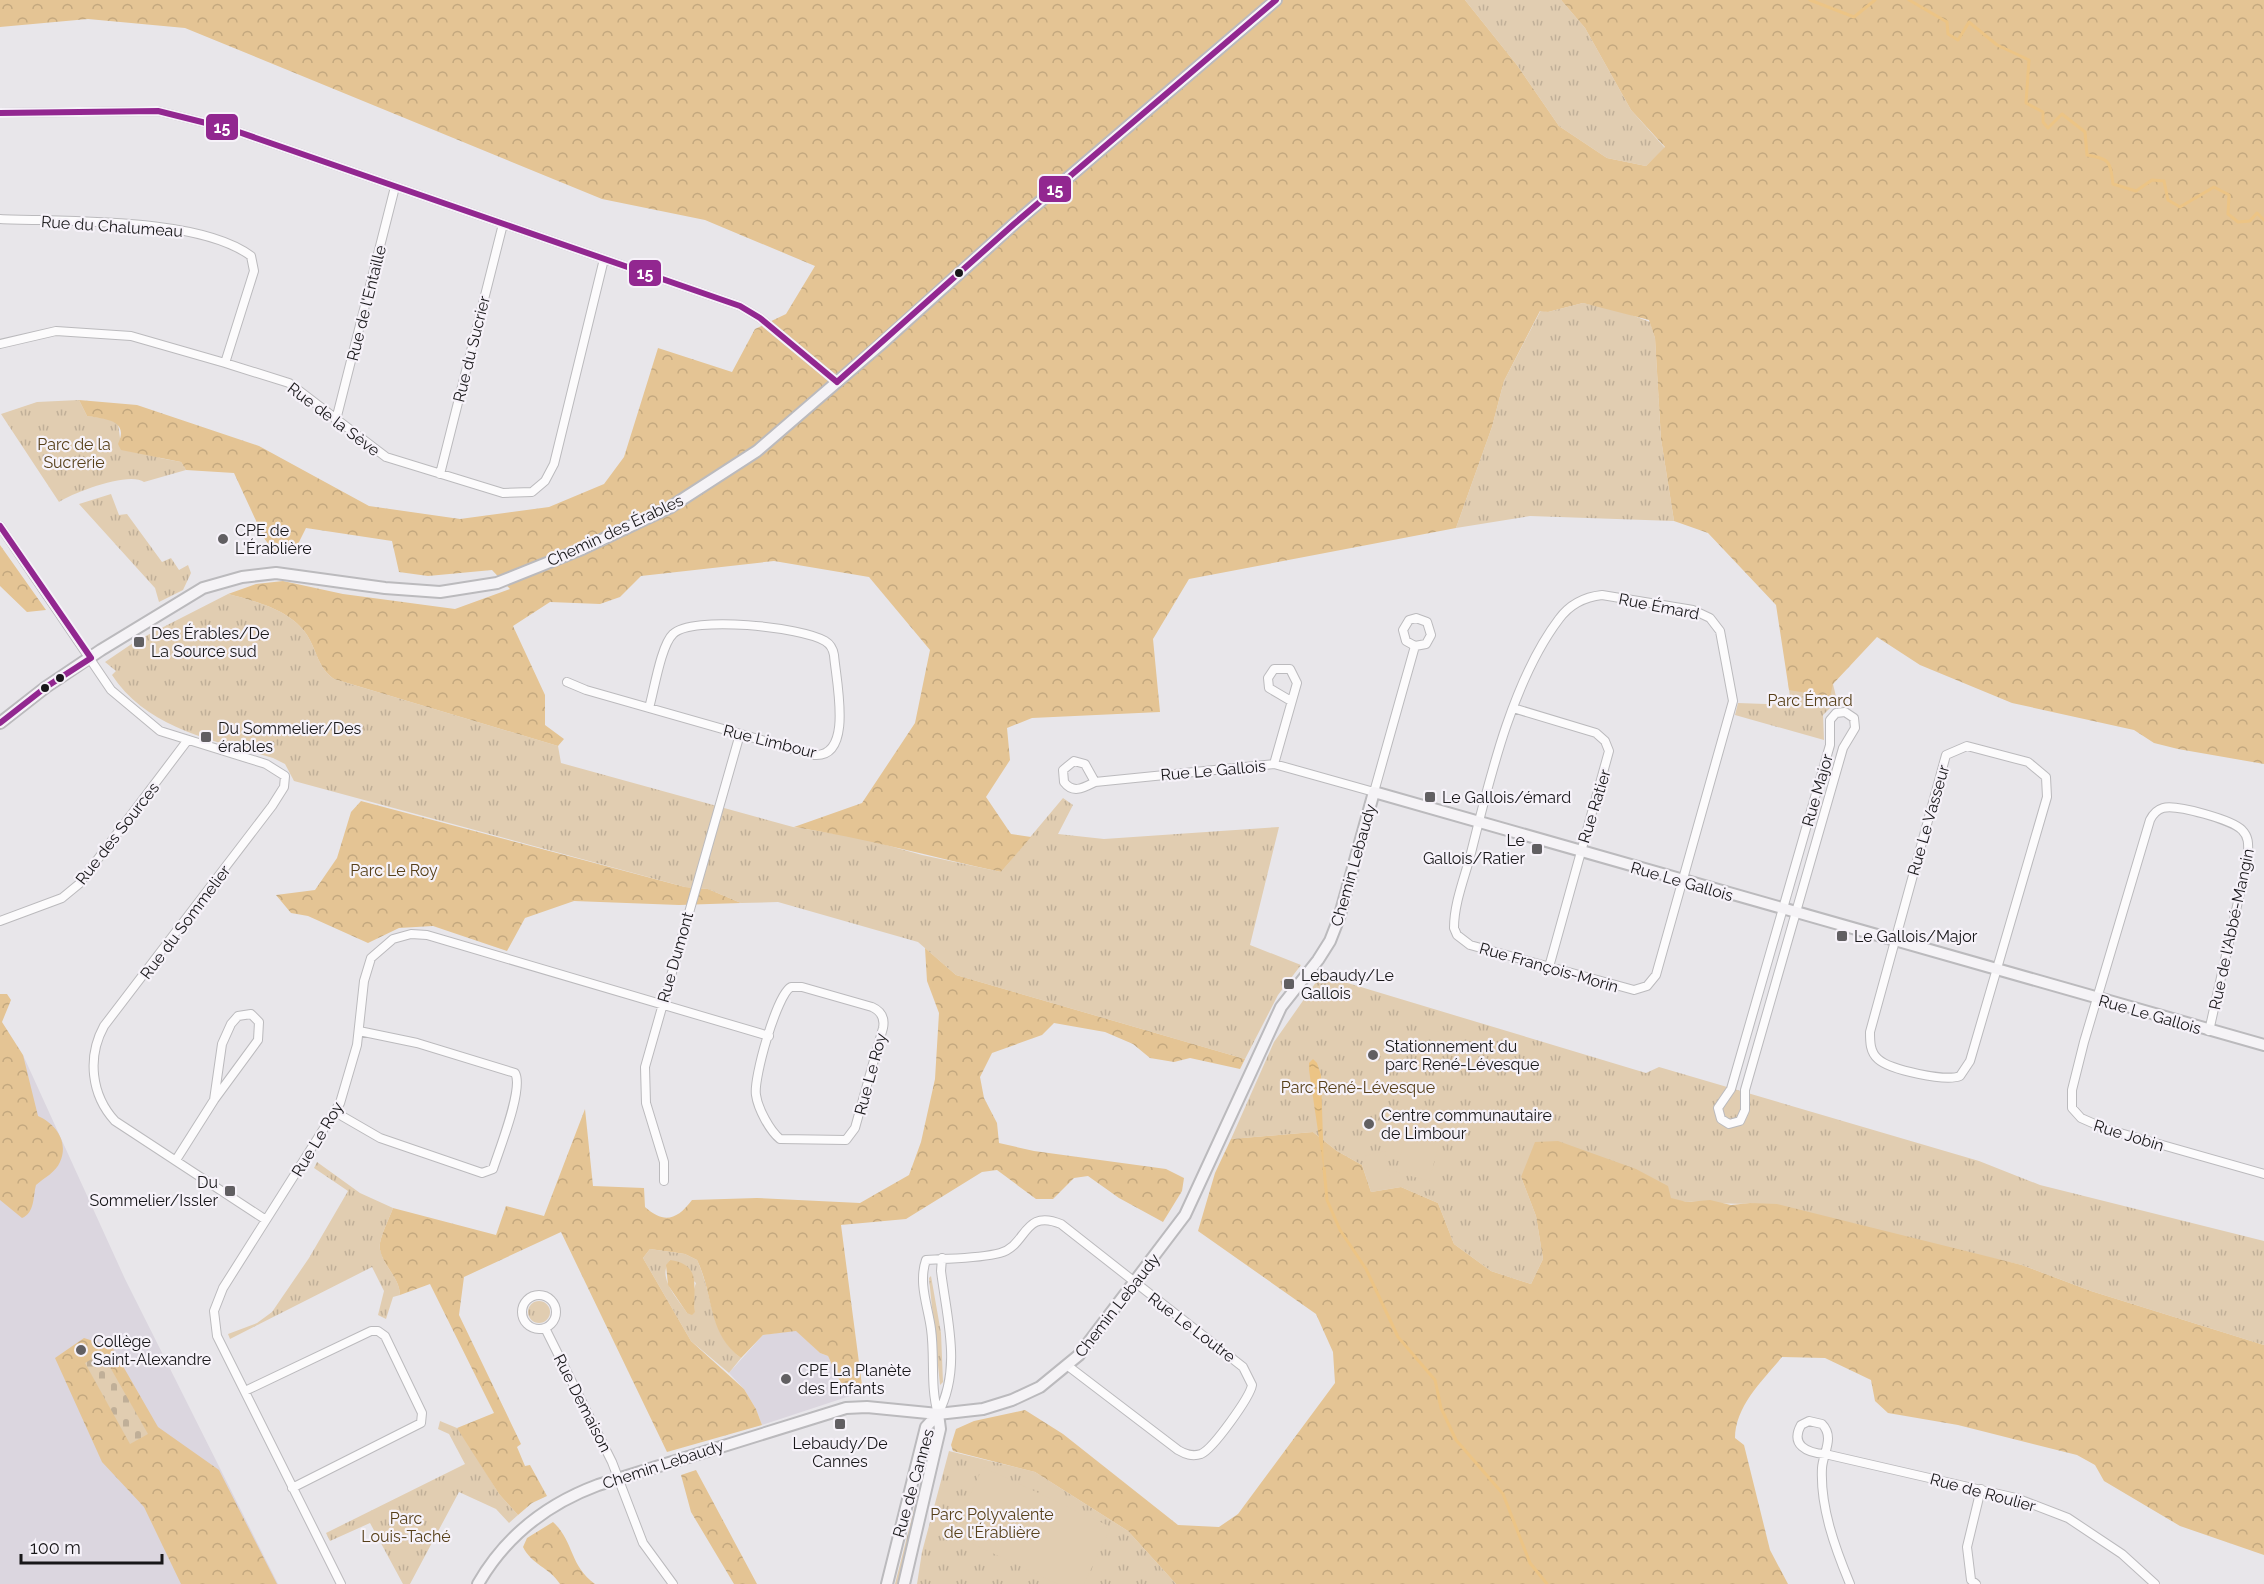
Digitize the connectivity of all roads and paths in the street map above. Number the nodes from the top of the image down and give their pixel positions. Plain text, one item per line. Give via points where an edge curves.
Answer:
1 (1276, 0) edge
2 (0, 113) edge
3 (395, 187) junction
4 (0, 219) edge
5 (503, 224) junction
6 (603, 259) junction
7 (0, 344) edge
8 (225, 363) junction
9 (837, 382) junction
10 (336, 420) junction
11 (440, 474) junction
12 (0, 526) edge
13 (1415, 646) dead end
14 (92, 658) junction
15 (567, 682) dead end
16 (1291, 701) junction
17 (649, 708) junction
18 (1513, 708) junction
19 (0, 723) edge
20 (740, 734) junction
21 (187, 741) junction
22 (1274, 764) junction
23 (1095, 782) junction
24 (1374, 792) junction
25 (1480, 822) junction
26 (1580, 852) junction
27 (1683, 881) junction
28 (1782, 910) junction
29 (1795, 913) junction
30 (0, 921) edge
31 (1894, 941) junction
32 (1549, 967) junction
33 (1996, 971) junction
34 (2097, 999) junction
35 (661, 1005) junction
36 (359, 1031) junction
37 (2210, 1031) junction
38 (769, 1036) junction
39 (2264, 1045) edge
40 (214, 1100) junction
41 (335, 1112) junction
42 (176, 1160) junction
43 (2264, 1174) edge
44 (664, 1181) dead end
45 (266, 1220) junction
46 (942, 1258) junction
47 (1134, 1284) junction
48 (545, 1328) junction
49 (1068, 1366) junction
50 (245, 1391) junction
51 (938, 1414) junction
52 (1825, 1454) junction
53 (618, 1479) junction
54 (292, 1488) junction
55 (1981, 1489) junction
56 (341, 1584) edge
57 (478, 1584) edge
58 (673, 1584) edge
59 (887, 1584) edge
60 (904, 1584) edge
61 (1850, 1584) edge
62 (1976, 1584) edge
63 (2155, 1584) edge

1 - 9 street, Chemin des Érables via 1014,224
2 - 3 street via 158,111 230,129
3 - 5 street
3 - 10 street, Rue de l'Entaille
4 - 8 street, Rue du Chalumeau via 177,228 241,248 251,256 254,271
5 - 6 street
5 - 11 street, Rue du Sucrier
6 - 9 street via 749,311
6 - 11 street, Rue de la Sève via 554,464 545,481 532,492 514,494
7 - 8 street, Rue de la Sève via 56,331 130,336
8 - 10 street, Rue de la Sève via 289,383
9 - 14 street, Chemin des Érables via 757,451 669,508 582,549 497,582 440,592 276,573 242,577 203,588
10 - 11 street, Rue de la Sève via 386,457
12 - 14 street, Rue du Sommelier
13 - 24 street, Chemin Lebaudy
14 - 19 street, Chemin des Érables
14 - 21 street, Rue du Sommelier via 111,690 160,731
15 - 17 street, Rue Limbour
16 - 16 street via 1297,683 1294,672 1284,667 1274,669 1268,678 1269,688
16 - 22 street
17 - 20 street, Rue Limbour
17 - 20 street, Rue Limbour via 669,638 685,628 744,623 818,638 829,644 834,655 840,730 833,749 820,756
18 - 25 street, Rue Émard
18 - 26 street, Rue Ratier via 1588,730 1601,736 1607,746 1608,758
18 - 27 street, Rue Émard via 1544,643 1567,610 1582,600 1602,595 1693,610 1716,623 1733,700
20 - 35 street, Rue Dumont
21 - 30 street, Rue des Sources via 79,884 62,898
21 - 42 street, Rue du Sommelier via 274,767 286,782 104,1026 96,1044 95,1081 108,1114
22 - 23 street, Rue Le Gallois
22 - 24 street, Rue Le Gallois
23 - 23 street, Rue Le Gallois via 1088,767 1079,762 1070,763 1063,770 1064,782 1074,790
24 - 25 street, Rue Le Gallois
24 - 47 street, Chemin Lebaudy via 1330,941 1281,1007 1185,1215
25 - 26 street, Rue Le Gallois
25 - 32 street, Rue François-Morin via 1454,920 1457,935 1470,945
26 - 27 street, Rue Le Gallois
26 - 32 street, Rue Ratier
27 - 28 street, Rue Le Gallois
27 - 32 street, Rue François-Morin via 1656,975 1647,986 1626,989
28 - 29 street, Rue Le Gallois
28 - 29 street, Rue Major via 1830,745 1830,720 1836,713 1845,712 1854,718 1856,728 1843,748
28 - 29 street, Rue Major via 1731,1089 1718,1108 1721,1119 1730,1124 1744,1115 1745,1090
29 - 31 street, Rue Le Gallois
31 - 33 street, Rue Le Gallois
31 - 33 street via 1870,1032 1872,1052 1884,1064 1944,1080 1960,1076 1970,1061
31 - 33 street, Rue Le Vasseur via 1946,755 1966,746 1985,749 2028,762 2046,777 2047,787
33 - 34 street, Rue Le Gallois
34 - 37 street, Rue Le Gallois
34 - 37 street, Rue de l'Abbé-Mangin via 2150,820 2165,807 2177,807 2234,824 2249,841
34 - 43 street, Rue Jobin via 2072,1090 2072,1108 2081,1118 2106,1129
35 - 36 street, Rue Le Roy via 438,938 411,934 393,939 371,958 364,981
35 - 38 street, Rue Le Roy
35 - 44 street, Rue Dumont via 647,1055 644,1085 664,1162
36 - 41 street, Rue Le Roy
36 - 41 street via 417,1042 515,1073 519,1084 507,1127 493,1169 482,1173 380,1138
37 - 39 street, Rue Le Gallois
38 - 38 street, Rue Le Roy via 783,993 791,987 872,1007 880,1013 884,1023 871,1072 855,1128 846,1140 786,1141 772,1131 756,1095
40 - 40 street via 258,1040 260,1022 251,1014 238,1016 225,1034
40 - 42 street
41 - 45 street, Rue Le Roy
42 - 45 street, Rue du Sommelier
45 - 50 street, Rue Le Roy via 223,1288 214,1311 217,1336
46 - 47 street, Rue Le Loutre via 1004,1252 1029,1226 1048,1220 1061,1224
46 - 51 street via 952,1352 946,1397
46 - 51 street, Rue Le Loutre via 926,1260 922,1272 931,1329 933,1398
47 - 49 street, Chemin Lebaudy
47 - 49 street, Rue Le Loutre via 1244,1367 1251,1378 1248,1395 1211,1446 1202,1453 1184,1453
48 - 48 street via 555,1318 555,1306 544,1296 532,1297 524,1304 523,1318 530,1326
48 - 53 street, Rue Demaison
49 - 51 street, Chemin Lebaudy via 1040,1387 1012,1400 983,1409
50 - 54 street, Rue Le Roy
50 - 54 street via 371,1331 378,1330 385,1336 422,1413 421,1423
51 - 53 street, Chemin Lebaudy via 846,1408
51 - 59 street, Rue de Cannes via 926,1427
51 - 60 street, Rue de Cannes via 940,1429
52 - 52 street via 1829,1441 1826,1427 1814,1421 1805,1422 1797,1434 1799,1444 1808,1452
52 - 55 street, Rue de Roulier
52 - 61 street via 1824,1500
53 - 57 street, Chemin Lebaudy via 586,1489 539,1515 507,1544
53 - 58 street, Rue Demaison via 643,1543
54 - 56 street, Rue Le Roy
55 - 62 street via 1967,1547 1971,1580
55 - 63 street, Rue de Roulier via 2068,1518 2122,1554

